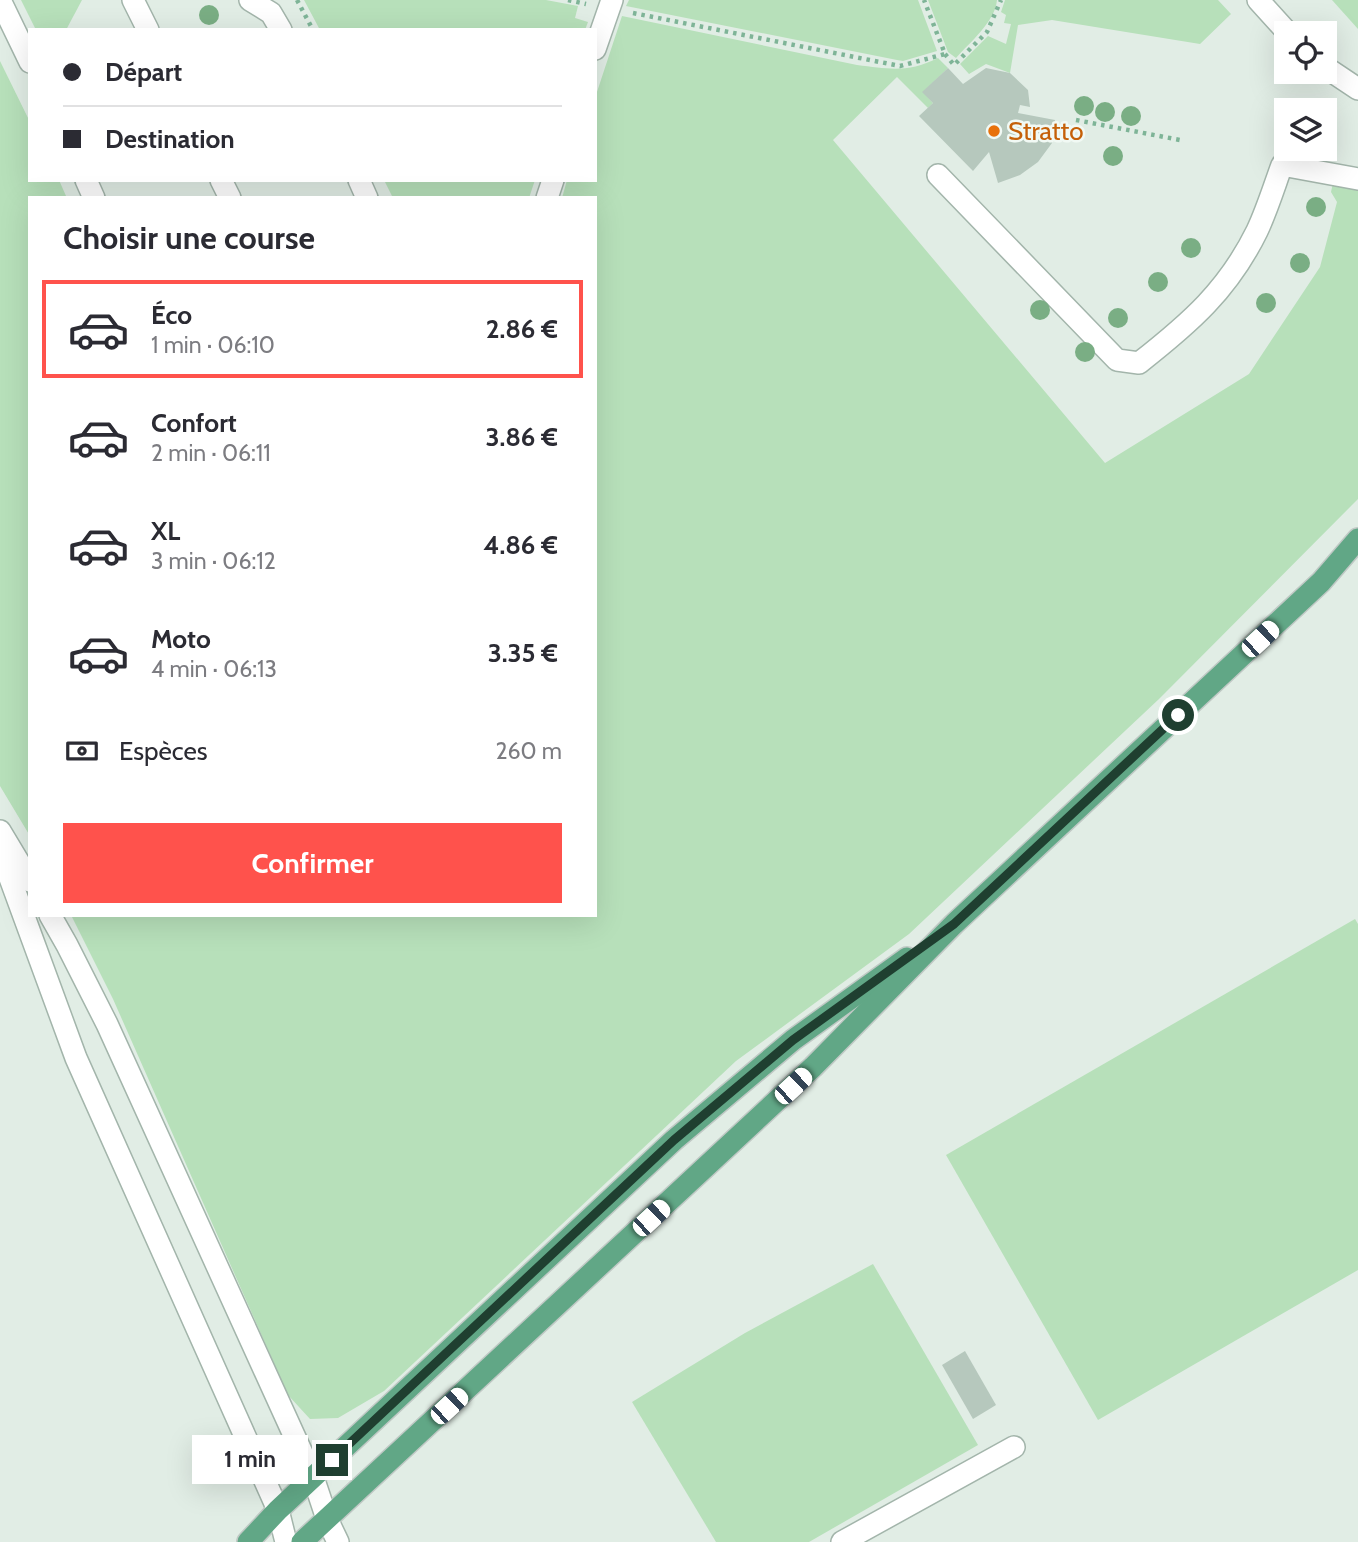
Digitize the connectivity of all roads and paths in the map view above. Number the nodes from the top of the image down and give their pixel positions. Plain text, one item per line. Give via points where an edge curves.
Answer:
1 (0, 0) edge
2 (133, 0) edge
3 (250, 0) edge
4 (297, 0) edge
5 (568, 0) edge
6 (925, 0) edge
7 (1000, 0) edge
8 (1258, 0) edge
9 (610, 3) edge
10 (1277, 21) edge
11 (147, 28) edge
12 (280, 28) edge
13 (312, 28) edge
14 (597, 42) edge
15 (945, 54) junction
16 (28, 58) edge
17 (1337, 75) edge
18 (1358, 89) edge
19 (1076, 120) dead end
20 (1180, 139) dead end
21 (938, 175) dead end
22 (1358, 179) edge
23 (1358, 539) edge
24 (1358, 555) edge
25 (1321, 582) junction
26 (0, 831) edge
27 (0, 851) edge
28 (28, 878) edge
29 (51, 917) edge
30 (954, 924) junction
31 (1013, 1447) dead end
32 (313, 1477) junction
33 (278, 1510) junction
34 (327, 1519) junction
35 (248, 1542) edge
36 (286, 1542) edge
37 (302, 1542) edge
38 (338, 1542) edge
39 (842, 1542) edge

1 - 16 street
2 - 11 street
3 - 12 street via 271,13
4 - 13 path
5 - 9 path
6 - 15 path
7 - 15 path via 987,32 954,65
8 - 10 street
9 - 14 street
9 - 15 path via 900,66
17 - 18 street
19 - 20 path
21 - 22 street via 1117,360 1139,363 1189,324 1229,279 1257,231 1282,165
23 - 25 main road
24 - 25 main road
25 - 30 main road
26 - 28 street
27 - 33 street via 76,1058
29 - 32 street via 107,1024
30 - 32 main road via 793,1040 674,1140
30 - 34 main road via 813,1068
31 - 39 street
32 - 33 main road
32 - 34 street
33 - 35 main road
33 - 36 street
34 - 37 main road
34 - 38 street

